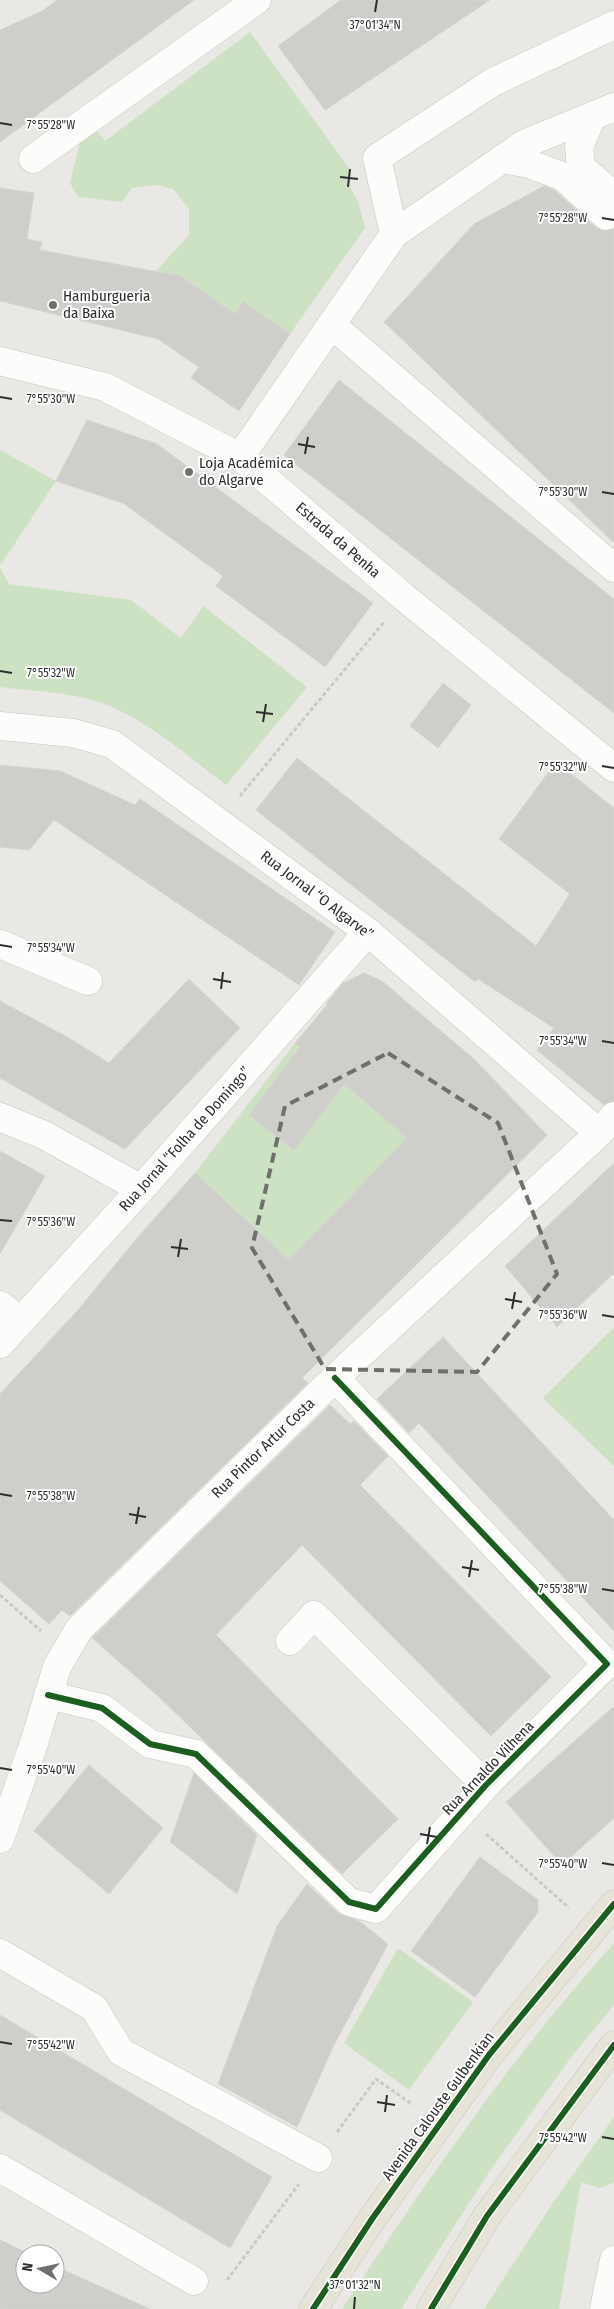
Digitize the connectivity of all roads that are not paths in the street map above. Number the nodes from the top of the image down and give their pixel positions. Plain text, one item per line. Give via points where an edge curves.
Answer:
1 (257, 0) edge
2 (614, 26) edge
3 (603, 111) edge
4 (566, 127) junction
5 (536, 140) junction
6 (33, 159) dead end
7 (502, 160) junction
8 (568, 166) junction
9 (610, 206) edge
10 (394, 234) junction
11 (332, 324) junction
12 (0, 361) edge
13 (240, 456) junction
14 (614, 568) edge
15 (0, 726) edge
16 (614, 768) edge
17 (368, 932) junction
18 (0, 944) edge
19 (88, 981) dead end
20 (0, 1117) edge
21 (607, 1125) edge
22 (141, 1189) junction
23 (10, 1313) edge
24 (0, 1344) edge
25 (335, 1378) junction
26 (290, 1641) dead end
27 (48, 1695) junction
28 (486, 1785) junction
29 (0, 1839) edge
30 (614, 1904) edge
31 (0, 1953) edge
32 (614, 2045) edge
33 (318, 2158) road end
34 (0, 2168) edge
35 (614, 2260) edge
36 (194, 2281) road end
37 (313, 2309) edge
38 (431, 2309) edge
39 (604, 2309) edge

1 - 6 street
2 - 10 street via 493,82 377,158
3 - 4 street
3 - 8 street
4 - 5 street
4 - 8 street
5 - 7 street via 524,144
5 - 8 street
7 - 8 street
7 - 10 street
8 - 9 street
10 - 11 street
11 - 13 street
11 - 14 street
12 - 13 street, Estrada da Penha via 105,387
13 - 16 street, Estrada da Penha via 405,598
15 - 17 street, Rua Jornal “O Algarve” via 74,733 112,744
17 - 21 street, Rua Jornal “O Algarve”
17 - 22 street, Rua Jornal “Folha de Domingo”
18 - 19 street
20 - 22 street via 44,1135
21 - 25 street, Rua Pintor Artur Costa
22 - 23 street, Rua Jornal “Folha de Domingo”
23 - 24 street, Rua Jornal “Folha de Domingo”
25 - 27 street, Rua Pintor Artur Costa via 79,1628 64,1651
25 - 28 street, Rua Arnaldo Vilhena via 608,1664
26 - 28 street via 314,1615
27 - 28 street, Rua Arnaldo Vilhena via 102,1708 150,1744 196,1754 349,1902 376,1909
27 - 29 street, Rua Pintor Artur Costa
30 - 37 main road, Avenida Calouste Gulbenkian via 489,2055 372,2219
31 - 33 street via 94,2008 121,2052
32 - 38 main road via 487,2216
34 - 36 street
35 - 39 street

